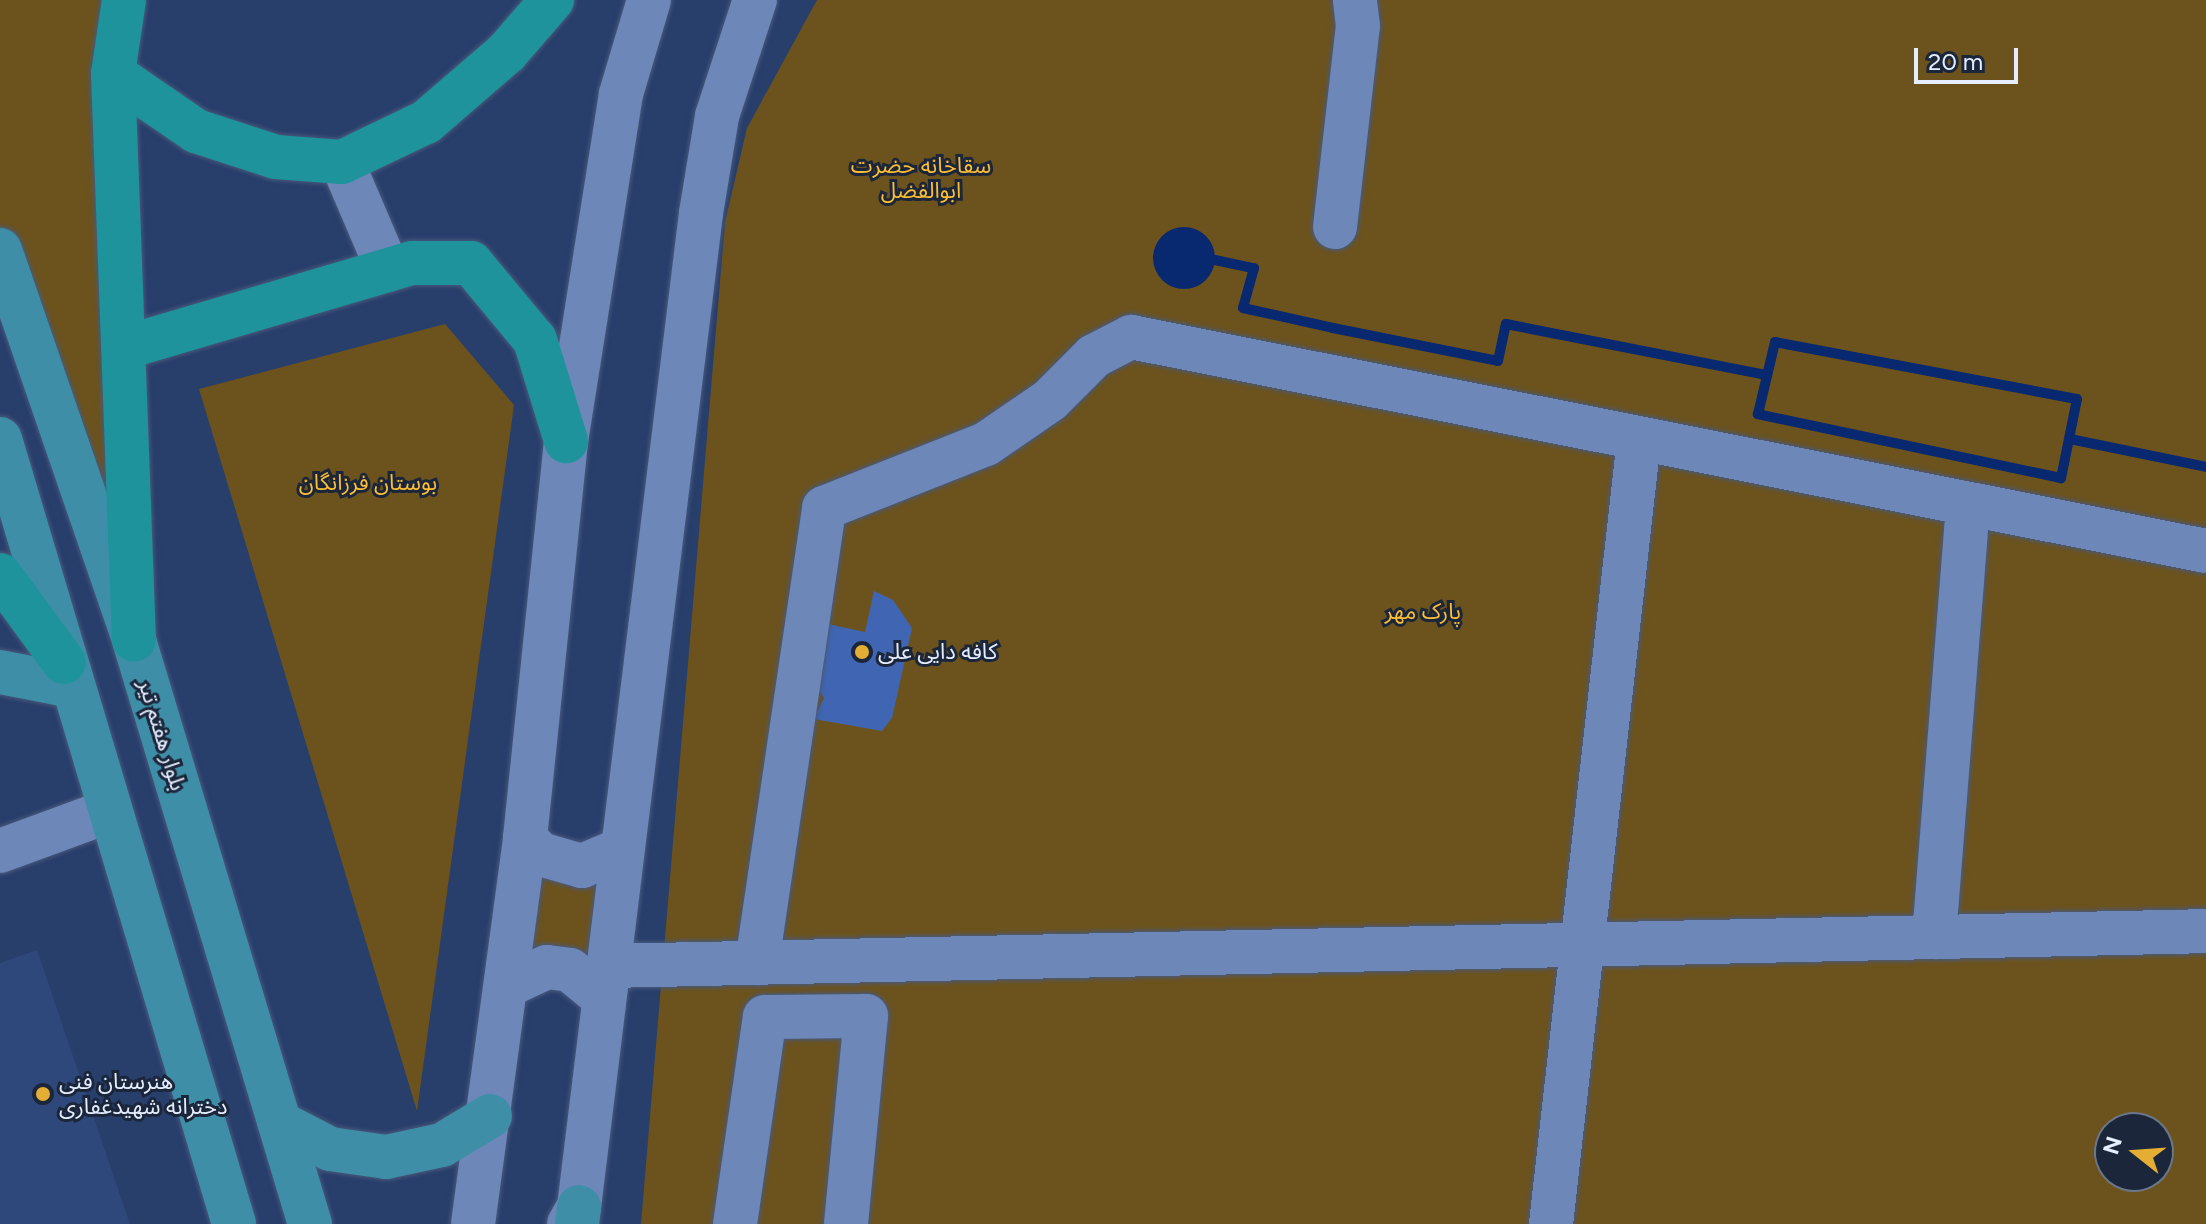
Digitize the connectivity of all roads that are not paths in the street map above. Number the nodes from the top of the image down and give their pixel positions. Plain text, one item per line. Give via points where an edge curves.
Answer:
1 (124, 0) edge
2 (552, 0) edge
3 (649, 0) edge
4 (755, 0) edge
5 (1355, 0) edge
6 (113, 74) junction
7 (342, 162) junction
8 (1335, 227) dead end
9 (0, 250) edge
10 (388, 270) junction
11 (123, 348) junction
12 (0, 439) edge
13 (1639, 439) junction
14 (566, 441) junction
15 (1968, 504) junction
16 (2206, 551) edge
17 (0, 575) edge
18 (134, 640) junction
19 (0, 672) edge
20 (68, 674) junction
21 (109, 811) junction
22 (525, 838) junction
23 (622, 849) junction
24 (0, 851) edge
25 (2206, 931) edge
26 (1934, 937) junction
27 (1583, 945) junction
28 (757, 963) junction
29 (606, 982) junction
30 (506, 986) junction
31 (490, 1116) junction
32 (280, 1123) junction
33 (575, 1218) edge
34 (234, 1224) edge
35 (310, 1224) edge
36 (473, 1224) edge
37 (735, 1224) edge
38 (846, 1224) edge
39 (1551, 1224) edge

1 - 6 highway
2 - 7 highway via 507,52 426,122
3 - 14 street via 621,94
4 - 23 street via 717,116 701,213
5 - 8 street via 1358,26
6 - 7 highway via 196,131 276,157
6 - 11 highway
7 - 10 street
9 - 18 main road, بلوار هفتم تیر
10 - 11 highway
10 - 14 highway via 471,263 535,340
11 - 18 highway
12 - 20 main road
13 - 15 street
13 - 27 street
13 - 28 street via 1131,337 1094,356 1050,400 986,444 824,508
14 - 22 street
15 - 16 street
15 - 26 street
17 - 20 highway
18 - 32 main road, بلوار هفتم تیر
19 - 20 main road
20 - 21 main road
21 - 24 street
21 - 34 main road
22 - 23 street via 550,859 582,866
22 - 30 street
23 - 29 street
25 - 26 street
26 - 27 street
27 - 28 street
27 - 39 street
28 - 29 street
29 - 30 street via 547,967
29 - 33 street
30 - 31 street
31 - 32 main road via 442,1145 386,1157 330,1149
31 - 36 street
32 - 35 main road, بلوار هفتم تیر
37 - 38 street via 765,1017 866,1016

